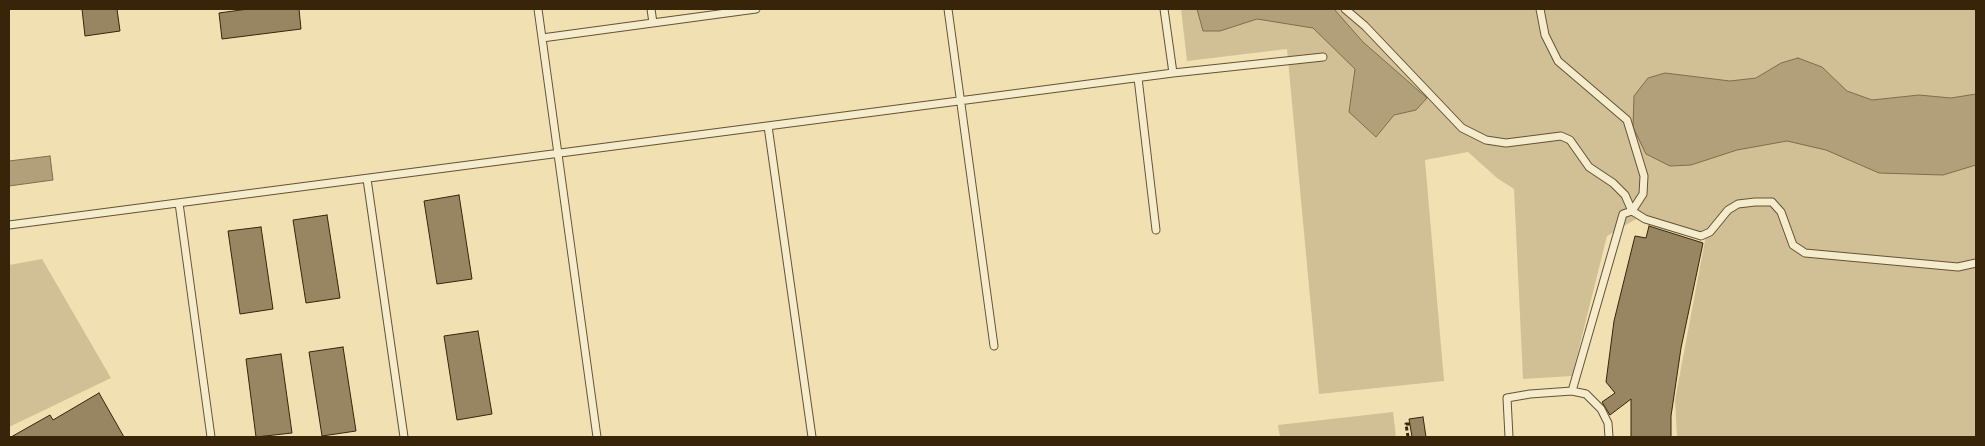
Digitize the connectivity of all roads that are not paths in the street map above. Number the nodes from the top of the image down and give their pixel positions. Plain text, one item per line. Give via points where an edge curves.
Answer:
1 (538, 9) edge
2 (651, 9) edge
3 (756, 9) edge
4 (948, 9) edge
5 (1164, 9) edge
6 (1345, 9) edge
7 (1540, 9) edge
8 (733, 10) edge
9 (653, 23) junction
10 (542, 38) junction
11 (1323, 57) dead end
12 (1173, 72) junction
13 (1138, 78) junction
14 (960, 101) junction
15 (768, 126) junction
16 (558, 154) junction
17 (367, 178) junction
18 (178, 203) junction
19 (1632, 211) junction
20 (9, 225) edge
21 (1156, 230) dead end
22 (1976, 263) edge
23 (994, 346) dead end
24 (1572, 391) junction
25 (211, 437) edge
26 (404, 437) edge
27 (597, 437) edge
28 (812, 437) edge
29 (1509, 437) edge
30 (1609, 437) edge

1 - 10 lane
2 - 9 lane
3 - 8 lane
4 - 14 lane
5 - 12 lane
6 - 19 lane via 1462,128 1486,140 1506,143 1561,136 1570,140 1589,167 1613,183
7 - 19 lane via 1545,35 1558,61 1627,120 1644,176 1642,194
8 - 9 lane
9 - 10 lane
10 - 16 lane
11 - 12 lane
12 - 13 lane
13 - 14 lane
13 - 21 lane
14 - 15 lane
14 - 23 lane
15 - 16 lane
15 - 28 lane
16 - 17 lane
16 - 27 lane
17 - 18 lane
17 - 26 lane
18 - 20 lane
18 - 25 lane
19 - 22 lane via 1645,219 1701,236 1710,232 1728,210 1738,204 1772,202 1781,212 1793,245 1805,253 1958,267
19 - 24 lane via 1623,214
24 - 29 lane via 1507,398
24 - 30 lane via 1586,394 1604,413

